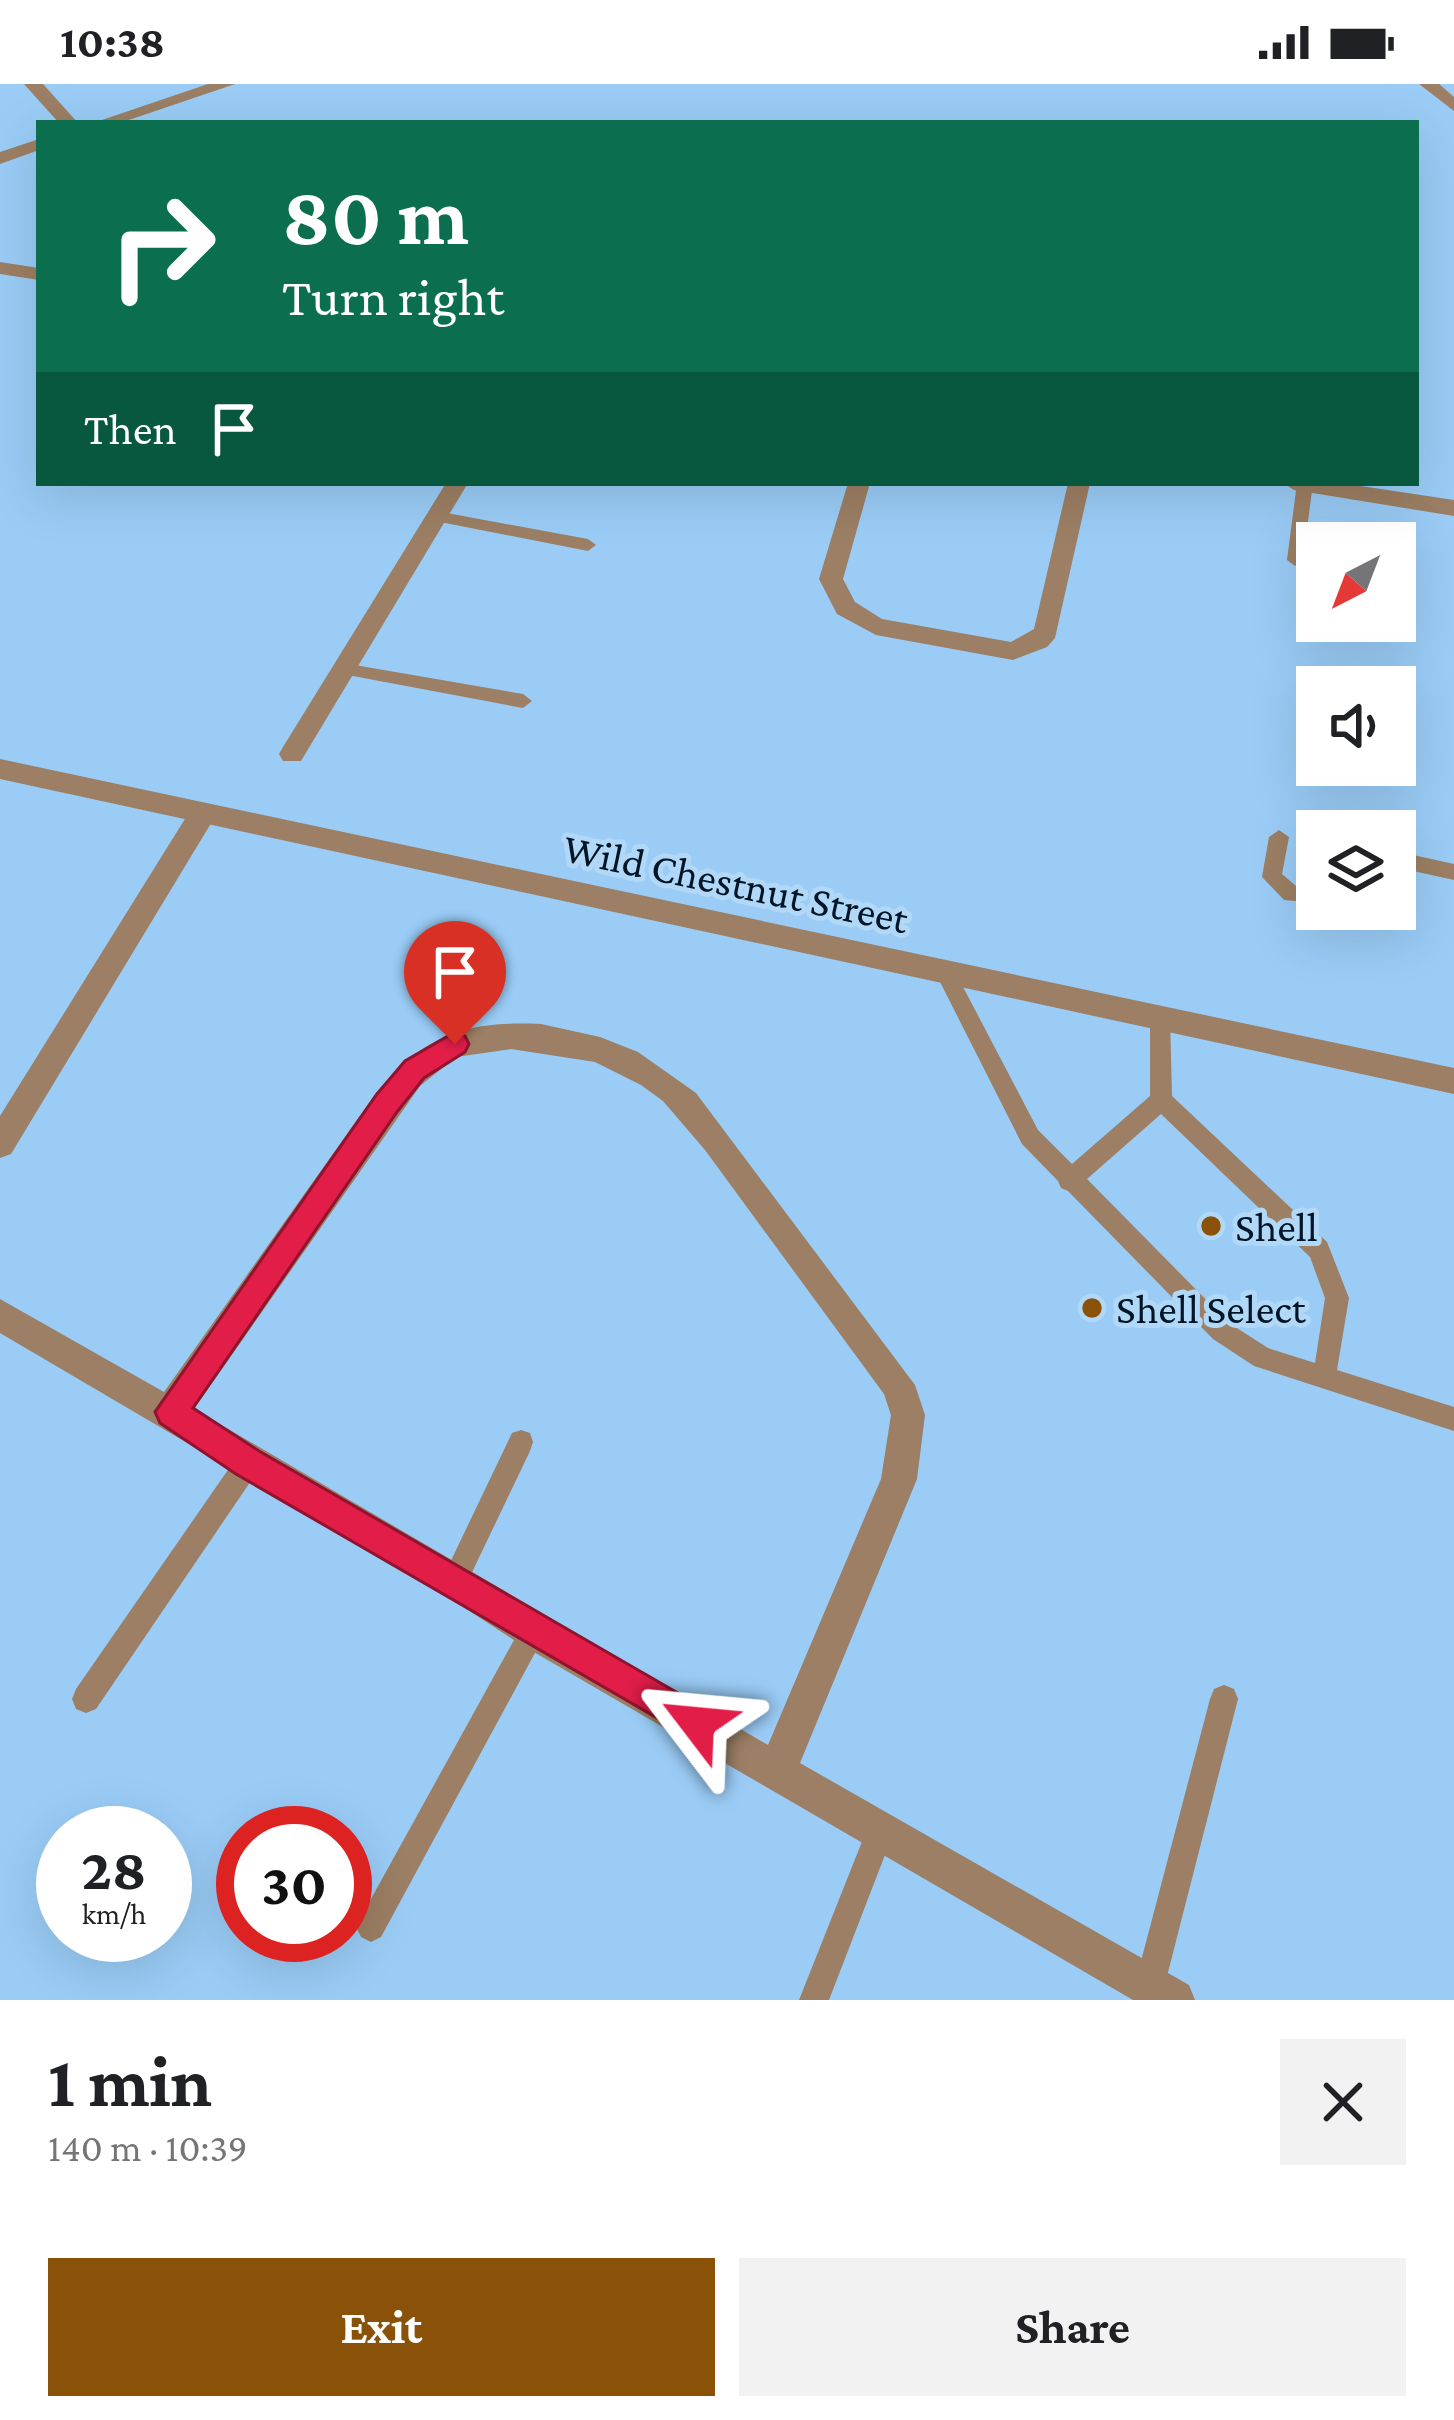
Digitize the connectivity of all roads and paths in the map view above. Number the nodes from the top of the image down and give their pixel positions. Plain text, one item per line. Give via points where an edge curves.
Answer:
1 (33, 84) edge
2 (226, 84) edge
3 (1428, 84) edge
4 (1454, 106) edge
5 (66, 120) edge
6 (112, 120) edge
7 (36, 146) edge
8 (0, 158) edge
9 (0, 268) edge
10 (36, 274) edge
11 (455, 486) edge
12 (858, 486) edge
13 (1078, 486) edge
14 (1301, 486) edge
15 (1314, 486) edge
16 (1454, 508) edge
17 (436, 516) junction
18 (588, 545) dead end
19 (1294, 560) dead end
20 (343, 669) junction
21 (523, 701) dead end
22 (292, 754) dead end
23 (0, 769) edge
24 (203, 813) junction
25 (1279, 837) dead end
26 (1416, 864) edge
27 (1454, 872) edge
28 (1296, 894) edge
29 (944, 970) junction
30 (1160, 1017) junction
31 (1454, 1081) edge
32 (1161, 1100) junction
33 (0, 1144) edge
34 (1069, 1181) junction
35 (0, 1315) edge
36 (1324, 1379) junction
37 (171, 1412) junction
38 (1454, 1419) edge
39 (521, 1442) dead end
40 (248, 1463) junction
41 (454, 1580) junction
42 (533, 1631) junction
43 (1224, 1699) dead end
44 (86, 1700) dead end
45 (778, 1769) junction
46 (881, 1829) junction
47 (372, 1925) edge
48 (1162, 1992) edge
49 (814, 2000) edge

1 - 5 street
2 - 6 street
3 - 4 street
7 - 8 street
9 - 10 street
11 - 17 street
12 - 13 street via 831,579 846,608 876,626 1013,651 1046,632
14 - 19 lane
15 - 16 street
17 - 18 lane
17 - 20 street
20 - 21 lane
20 - 22 street
23 - 24 street, Wild Chestnut Street
24 - 29 street, Wild Chestnut Street
24 - 33 street
25 - 28 lane via 1272,878
26 - 27 lane
29 - 30 street, Wild Chestnut Street
29 - 34 lane via 1030,1137
30 - 31 street, Wild Chestnut Street
30 - 32 lane
32 - 34 lane
32 - 36 lane via 1319,1250 1337,1298
34 - 36 lane via 1221,1330 1262,1358
35 - 37 street
36 - 38 lane
37 - 40 street
37 - 45 street via 387,1103 428,1058 455,1044 536,1038 596,1049 638,1068 674,1091 710,1133 898,1385 908,1415 899,1479
39 - 41 lane
40 - 41 street
40 - 44 lane
41 - 42 street
42 - 45 street
42 - 47 lane
43 - 48 lane
45 - 46 street
46 - 48 street
46 - 49 lane

